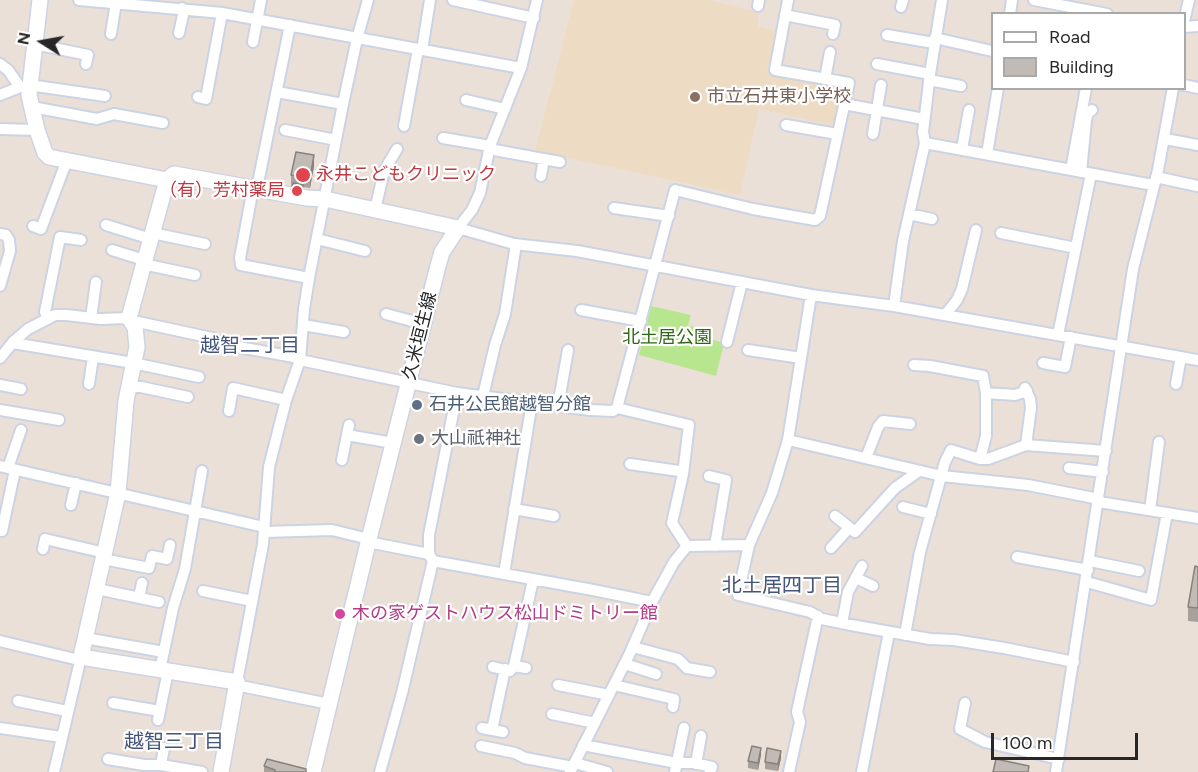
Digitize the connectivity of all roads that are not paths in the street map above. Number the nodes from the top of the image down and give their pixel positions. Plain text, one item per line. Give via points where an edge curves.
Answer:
1 (40, 0) edge
2 (79, 0) edge
3 (261, 0) edge
4 (368, 0) edge
5 (430, 0) edge
6 (453, 0) edge
7 (537, 0) edge
8 (788, 0) edge
9 (942, 0) edge
10 (1034, 0) edge
11 (1189, 0) edge
12 (1047, 1) edge
13 (116, 2) junction
14 (1072, 4) edge
15 (182, 8) junction
16 (222, 12) junction
17 (1100, 12) edge
18 (785, 15) junction
19 (1186, 16) edge
20 (534, 18) junction
21 (257, 19) junction
22 (290, 25) junction
23 (179, 33) dead end
24 (111, 34) dead end
25 (833, 34) dead end
26 (887, 35) dead end
27 (357, 39) junction
28 (935, 41) junction
29 (253, 42) dead end
30 (34, 44) junction
31 (420, 50) junction
32 (991, 51) edge
33 (830, 52) dead end
34 (86, 64) dead end
35 (877, 64) dead end
36 (1, 65) edge
37 (521, 68) junction
38 (929, 77) junction
39 (825, 79) junction
40 (881, 85) dead end
41 (961, 86) dead end
42 (26, 87) junction
43 (998, 90) edge
44 (1086, 90) edge
45 (1173, 90) edge
46 (277, 92) junction
47 (0, 95) edge
48 (105, 96) dead end
49 (198, 98) dead end
50 (466, 100) dead end
51 (343, 104) junction
52 (844, 104) junction
53 (32, 107) junction
54 (505, 109) junction
55 (877, 110) junction
56 (969, 110) dead end
57 (402, 119) dead end
58 (924, 119) junction
59 (786, 125) dead end
60 (160, 126) dead end
61 (0, 129) edge
62 (37, 130) junction
63 (285, 130) dead end
64 (837, 134) junction
65 (873, 134) dead end
66 (443, 138) dead end
67 (1165, 139) junction
68 (336, 140) junction
69 (925, 142) junction
70 (1198, 145) edge
71 (490, 148) junction
72 (397, 149) dead end
73 (962, 150) junction
74 (987, 154) junction
75 (544, 159) junction
76 (67, 160) junction
77 (560, 162) dead end
78 (1081, 172) junction
79 (541, 176) dead end
80 (167, 180) junction
81 (1155, 181) junction
82 (1197, 186) edge
83 (255, 188) junction
84 (325, 199) junction
85 (614, 208) dead end
86 (375, 210) junction
87 (909, 214) junction
88 (669, 216) junction
89 (932, 219) dead end
90 (106, 225) dead end
91 (33, 226) dead end
92 (458, 228) junction
93 (976, 230) dead end
94 (1001, 233) dead end
95 (0, 234) edge
96 (151, 236) junction
97 (317, 239) junction
98 (81, 240) dead end
99 (205, 244) dead end
100 (516, 244) junction
101 (1076, 248) junction
102 (112, 250) dead end
103 (365, 251) dead end
104 (144, 262) junction
105 (657, 265) junction
106 (195, 275) dead end
107 (309, 278) junction
108 (1, 282) edge
109 (96, 282) dead end
110 (742, 282) junction
111 (811, 295) junction
112 (894, 306) junction
113 (581, 310) dead end
114 (386, 314) dead end
115 (945, 315) junction
116 (48, 318) junction
117 (91, 318) junction
118 (131, 321) junction
119 (641, 321) junction
120 (423, 324) junction
121 (303, 325) junction
122 (344, 332) dead end
123 (1058, 335) junction
124 (1071, 337) junction
125 (727, 342) dead end
126 (13, 343) junction
127 (1121, 346) junction
128 (568, 350) dead end
129 (748, 350) dead end
130 (93, 357) junction
131 (1181, 357) junction
132 (0, 358) edge
133 (801, 358) junction
134 (300, 360) junction
135 (1198, 360) edge
136 (133, 363) junction
137 (1044, 363) dead end
138 (914, 365) dead end
139 (199, 377) dead end
140 (409, 383) junction
141 (88, 384) dead end
142 (1176, 384) dead end
143 (0, 385) edge
144 (129, 387) junction
145 (21, 388) dead end
146 (457, 393) junction
147 (986, 393) junction
148 (483, 396) junction
149 (188, 397) dead end
150 (286, 400) junction
151 (532, 402) junction
152 (558, 406) junction
153 (617, 408) junction
154 (0, 410) edge
155 (229, 411) dead end
156 (59, 420) dead end
157 (910, 424) dead end
158 (21, 430) dead end
159 (788, 440) junction
160 (1159, 442) dead end
161 (393, 443) junction
162 (1026, 445) junction
163 (1106, 451) junction
164 (866, 458) junction
165 (980, 459) junction
166 (342, 460) dead end
167 (630, 464) dead end
168 (8, 468) edge
169 (1069, 468) dead end
170 (202, 471) dead end
171 (920, 471) junction
172 (1103, 472) junction
173 (683, 474) junction
174 (708, 476) dead end
175 (942, 476) junction
176 (76, 483) junction
177 (118, 493) junction
178 (1099, 501) junction
179 (71, 506) dead end
180 (903, 507) dead end
181 (514, 509) junction
182 (1150, 510) junction
183 (196, 511) junction
184 (1167, 513) junction
185 (931, 514) junction
186 (554, 516) dead end
187 (835, 516) dead end
188 (1198, 518) edge
189 (849, 528) junction
190 (264, 529) junction
191 (2, 531) dead end
192 (368, 540) junction
193 (170, 545) dead end
194 (749, 545) junction
195 (687, 546) junction
196 (715, 546) junction
197 (831, 548) dead end
198 (43, 549) dead end
199 (104, 556) junction
200 (1017, 557) dead end
201 (431, 558) junction
202 (1089, 565) junction
203 (862, 566) dead end
204 (1139, 571) dead end
205 (504, 574) junction
206 (855, 578) junction
207 (533, 580) junction
208 (1087, 582) junction
209 (142, 584) dead end
210 (873, 586) dead end
211 (97, 589) junction
212 (203, 591) dead end
213 (139, 598) junction
214 (252, 601) junction
215 (159, 602) dead end
216 (652, 602) junction
217 (818, 616) junction
218 (842, 623) junction
219 (522, 628) junction
220 (534, 631) dead end
221 (889, 632) junction
222 (905, 635) junction
223 (85, 638) junction
224 (0, 641) edge
225 (633, 647) junction
226 (164, 652) junction
227 (80, 659) junction
228 (1074, 662) junction
229 (625, 664) junction
230 (493, 667) dead end
231 (509, 668) junction
232 (526, 668) dead end
233 (164, 670) junction
234 (710, 672) dead end
235 (656, 674) dead end
236 (236, 684) junction
237 (558, 685) dead end
238 (611, 690) junction
239 (18, 701) dead end
240 (113, 703) dead end
241 (965, 703) dead end
242 (329, 704) junction
243 (673, 707) dead end
244 (67, 711) junction
245 (552, 714) dead end
246 (595, 723) junction
247 (0, 728) edge
248 (684, 728) dead end
249 (492, 730) dead end
250 (701, 736) dead end
251 (61, 737) junction
252 (583, 745) junction
253 (481, 746) dead end
254 (164, 748) dead end
255 (1059, 759) junction
256 (696, 764) junction
257 (161, 765) junction
258 (676, 767) edge
259 (573, 768) edge
260 (54, 772) edge
261 (112, 772) edge
262 (202, 772) edge
263 (221, 772) edge
264 (313, 772) edge
265 (380, 772) edge
266 (607, 772) edge
267 (710, 772) edge
268 (789, 772) edge
269 (862, 772) edge
270 (1056, 772) edge

1 - 30 main road
2 - 13 street
3 - 21 street
4 - 27 street
5 - 31 street
6 - 20 street
7 - 20 street
8 - 18 street
9 - 28 street
10 - 12 street
11 - 19 street
12 - 14 street
13 - 15 street
13 - 24 street
14 - 17 street
15 - 16 street
15 - 23 street
16 - 21 street
16 - 49 street via 208,64 206,99
18 - 25 street via 835,25
18 - 39 street via 775,70
20 - 37 street
21 - 22 street
21 - 29 street
22 - 27 street
22 - 46 street
26 - 28 street
27 - 31 street
27 - 51 street
28 - 32 street
28 - 38 street
30 - 34 street via 88,55
30 - 42 main road
31 - 37 street
31 - 57 street
33 - 39 street
35 - 38 street
36 - 42 street
37 - 54 street
38 - 41 street
38 - 58 street
39 - 52 street via 849,83
40 - 55 street
42 - 47 street
42 - 48 street
42 - 53 main road
43 - 74 street
44 - 78 street
45 - 67 street
46 - 51 street
46 - 83 street
50 - 54 street
51 - 68 street
52 - 55 street
52 - 64 street
53 - 60 street via 80,121 114,114
53 - 62 main road
54 - 71 street
55 - 58 street
55 - 65 street
56 - 73 street
58 - 69 street
59 - 64 street
61 - 62 street
62 - 76 main road via 49,157
63 - 68 street
64 - 88 street via 820,216 815,220 675,190
66 - 71 street
67 - 70 street
67 - 81 street
68 - 84 street
69 - 73 street
69 - 87 street
71 - 75 street
71 - 92 street via 480,193
72 - 86 street via 384,171
73 - 74 street
74 - 78 street
75 - 77 street
75 - 79 street
76 - 80 main road
76 - 91 street via 41,229
78 - 81 street
78 - 101 street
80 - 83 main road via 174,174
80 - 96 main road
81 - 82 street
81 - 127 street via 1133,269
83 - 84 main road
83 - 107 street via 241,265
84 - 86 main road
84 - 97 street
85 - 88 street
86 - 92 main road
87 - 89 street
87 - 112 street
88 - 105 street
90 - 96 street
92 - 100 street
92 - 120 main road, 久米垣生線 via 442,252
93 - 115 street via 962,289
94 - 101 street
95 - 108 street via 9,240 10,251
96 - 99 street
96 - 104 main road
97 - 103 street
97 - 107 street
98 - 116 street via 60,237 45,312
100 - 105 street
100 - 148 street via 505,314
101 - 123 street
102 - 104 street
104 - 106 street
104 - 118 main road
105 - 110 street
105 - 119 street
107 - 121 street
109 - 117 street
110 - 111 street
110 - 125 street
111 - 112 street
111 - 133 street
112 - 115 street
113 - 119 street
114 - 120 street
115 - 123 street
116 - 117 street
116 - 126 street
117 - 118 street
118 - 134 street
118 - 136 main road via 136,347
119 - 153 street
120 - 140 main road, 久米垣生線
121 - 122 street
121 - 134 street
123 - 124 street
124 - 127 street
124 - 137 street via 1065,367
126 - 130 street
126 - 132 street
127 - 131 street
127 - 163 street
128 - 152 street
129 - 133 street
130 - 136 street
130 - 141 street
131 - 135 street
131 - 142 street
133 - 159 street
134 - 140 street
134 - 150 street
136 - 139 street
136 - 144 main road
138 - 147 street via 980,375
140 - 146 street
140 - 161 main road, 久米垣生線
143 - 145 street
144 - 149 street
144 - 177 main road
146 - 148 street
146 - 201 street via 429,535
147 - 162 street via 1015,395 1026,390 1031,408
147 - 165 street via 986,436
148 - 151 street
150 - 155 street via 233,388
150 - 190 street via 269,467
151 - 152 street
151 - 181 street
152 - 153 street via 613,411
153 - 173 street via 688,425
154 - 156 street
157 - 164 street via 882,421
158 - 168 street
159 - 164 street
159 - 194 street via 772,493
160 - 182 street
161 - 166 street via 348,430
161 - 192 main road, 久米垣生線
162 - 163 street
162 - 165 street
163 - 172 street
164 - 171 street
165 - 175 street via 951,450
167 - 173 street
168 - 176 street
168 - 191 street
169 - 172 street
170 - 183 street
171 - 175 street
171 - 189 street via 875,502 855,532
172 - 178 street
173 - 195 street via 672,523
174 - 196 street via 726,480
175 - 178 street via 1028,485
175 - 185 street
176 - 177 street
176 - 179 street
177 - 183 street
177 - 199 main road
178 - 182 street
178 - 202 street
180 - 185 street
181 - 186 street
181 - 205 street
182 - 184 street
183 - 190 street
183 - 226 street
184 - 188 street
184 - 208 street via 1151,600
185 - 222 street
187 - 189 street
189 - 197 street
190 - 192 street via 332,530
190 - 214 street
192 - 201 street
192 - 242 main road, 久米垣生線
193 - 199 street via 167,559 152,556 149,568
194 - 196 street
194 - 217 street via 738,596
195 - 196 street
195 - 216 street via 674,561
198 - 199 street via 45,539
199 - 211 main road
200 - 202 street
201 - 205 street
201 - 265 street via 402,693
202 - 204 street
202 - 208 street
203 - 206 street
205 - 207 street
206 - 210 street
206 - 218 street
207 - 216 street
207 - 219 street
208 - 228 street
209 - 213 street
211 - 213 street
211 - 223 main road
212 - 214 street
213 - 215 street
214 - 236 street
216 - 225 street
217 - 218 street
217 - 268 street via 797,712 800,722
218 - 221 street
219 - 220 street
219 - 231 street
221 - 222 street
221 - 269 street
222 - 228 street
223 - 226 street
223 - 227 main road
224 - 227 street
225 - 229 street
225 - 234 street via 678,659 686,672
226 - 233 street
227 - 233 main road
227 - 244 street
228 - 255 street
229 - 235 street
229 - 238 street
230 - 231 street
231 - 232 street
231 - 249 street
233 - 236 main road
233 - 240 street via 159,715
236 - 242 street
236 - 263 main road
237 - 238 street
238 - 243 street via 674,699
238 - 246 street
239 - 244 street
241 - 255 street via 960,729 985,742
242 - 264 main road, 久米垣生線
244 - 251 street
245 - 246 street
246 - 252 street
247 - 251 street
248 - 258 street
250 - 256 street
251 - 260 street
252 - 258 street
252 - 259 street
253 - 259 street
254 - 257 street
255 - 270 street
256 - 258 street
256 - 267 street via 712,767
257 - 261 street via 111,760
257 - 262 street
259 - 266 street

